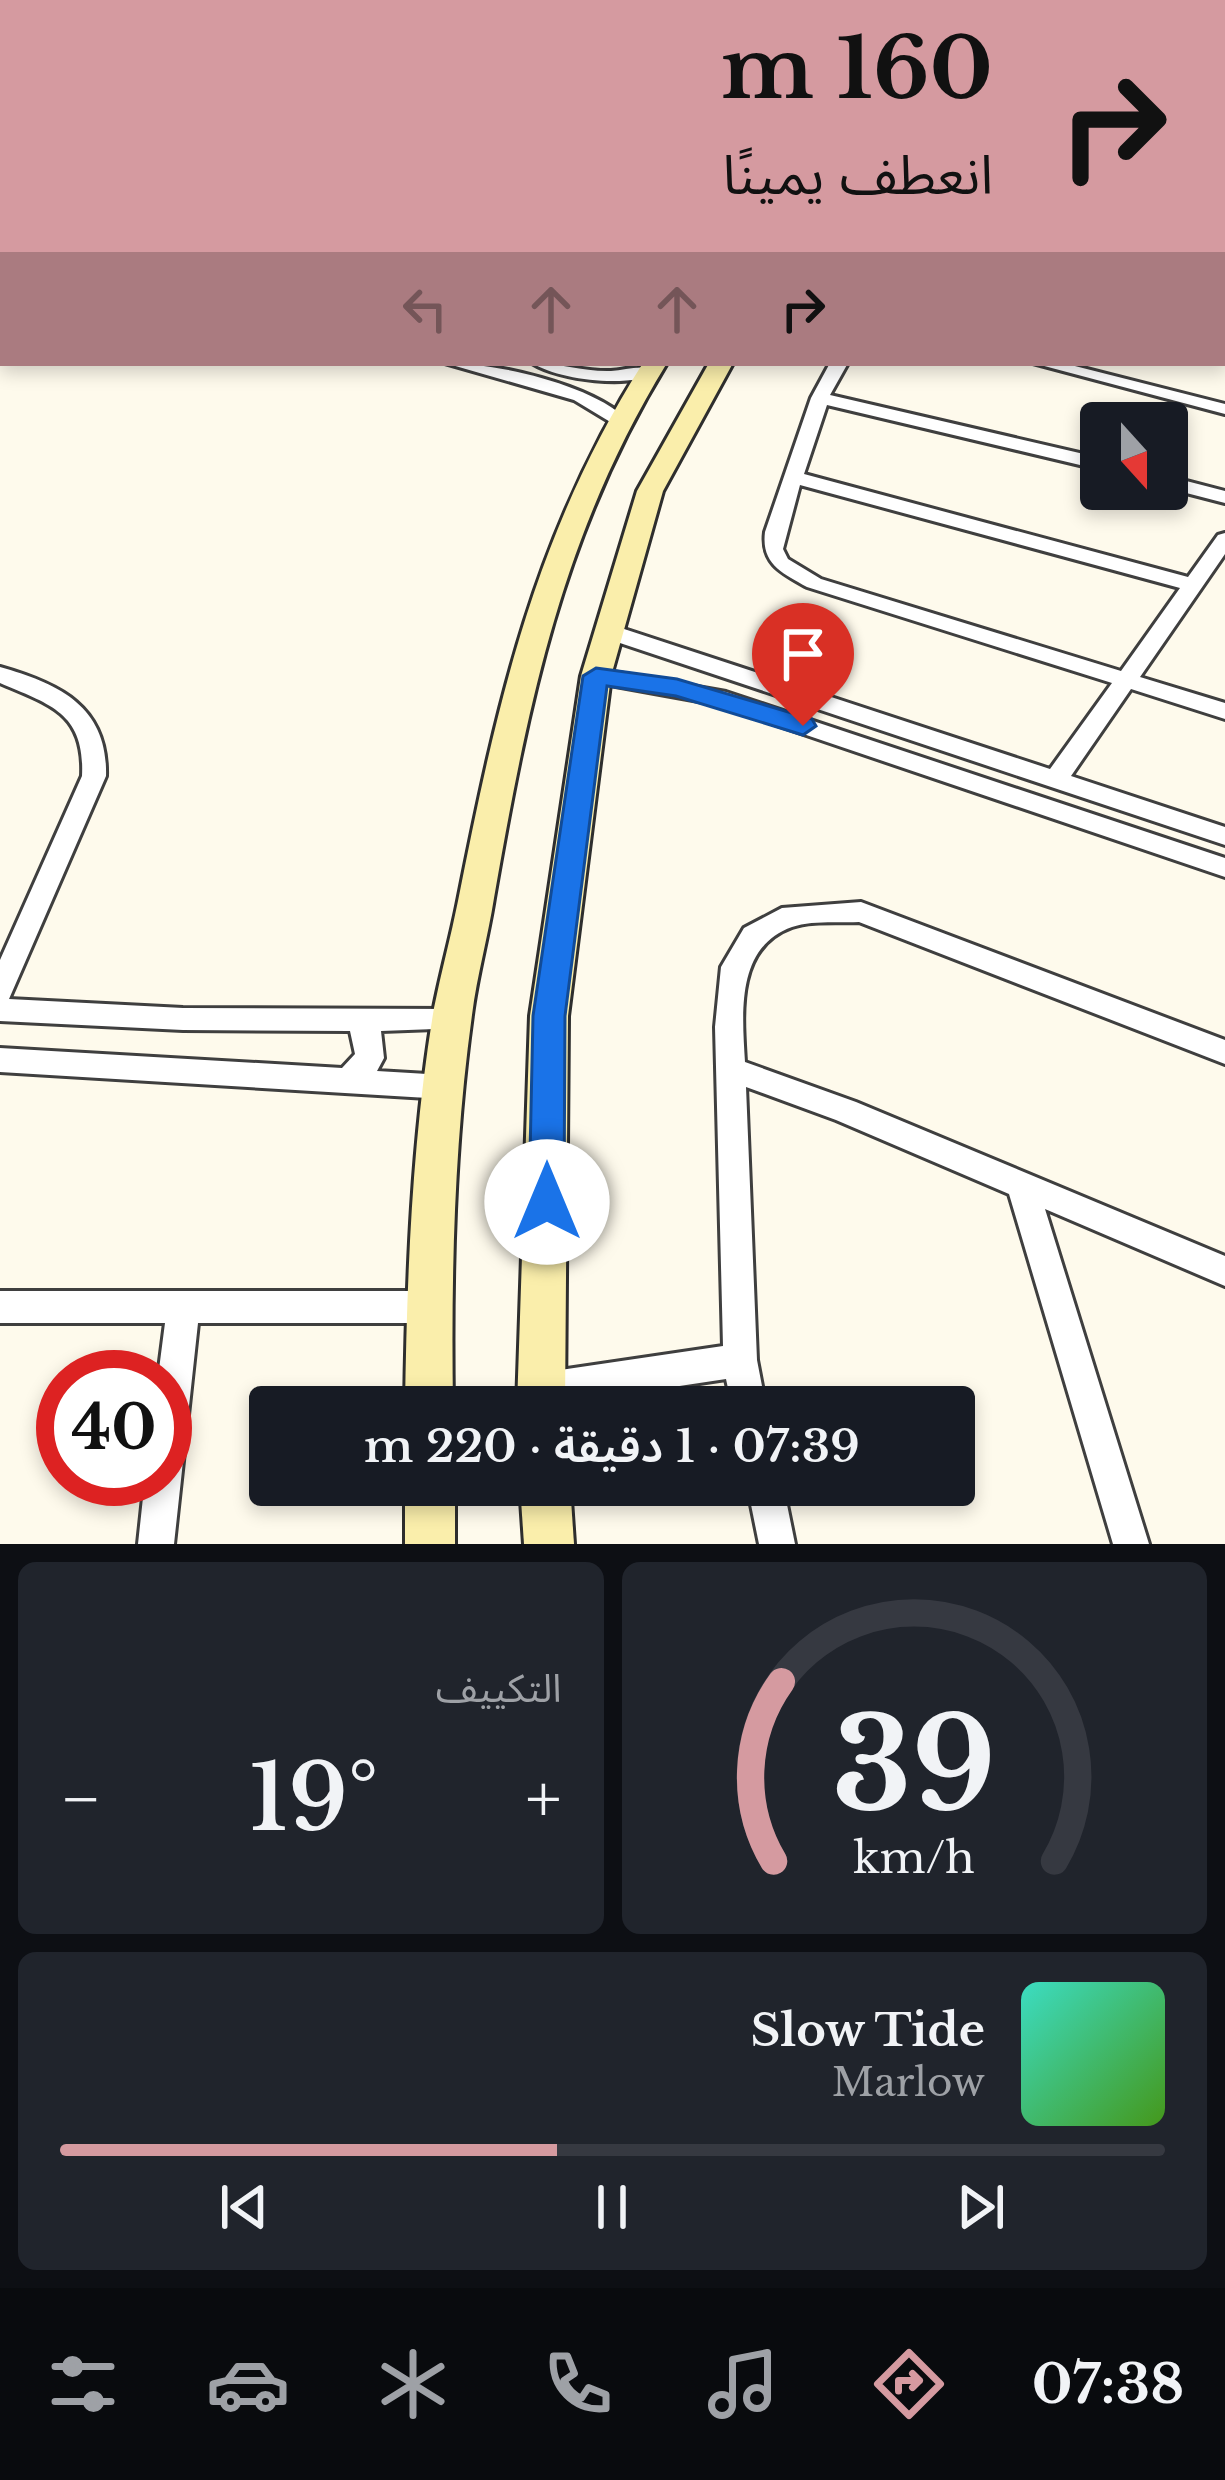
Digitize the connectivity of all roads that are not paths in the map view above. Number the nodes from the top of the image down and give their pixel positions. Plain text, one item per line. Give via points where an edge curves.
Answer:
1 (466, 366) edge
2 (554, 366) edge
3 (719, 366) edge
4 (837, 366) edge
5 (1054, 366) edge
6 (652, 367) edge
7 (583, 373) junction
8 (566, 392) junction
9 (820, 398) junction
10 (1225, 409) edge
11 (618, 419) junction
12 (1080, 459) edge
13 (792, 477) junction
14 (1188, 487) edge
15 (1225, 497) edge
16 (1225, 539) edge
17 (1193, 585) junction
18 (607, 631) junction
19 (694, 656) junction
20 (0, 674) edge
21 (596, 676) junction
22 (1128, 683) junction
23 (677, 688) junction
24 (1225, 711) edge
25 (1058, 778) junction
26 (1225, 836) edge
27 (1225, 868) edge
28 (0, 991) edge
29 (0, 1010) edge
30 (452, 1020) junction
31 (360, 1023) junction
32 (1225, 1052) edge
33 (0, 1060) edge
34 (734, 1070) junction
35 (348, 1082) junction
36 (444, 1087) junction
37 (1021, 1183) junction
38 (1225, 1271) edge
39 (0, 1307) edge
40 (183, 1307) junction
41 (429, 1307) junction
42 (178, 1350) edge
43 (740, 1360) junction
44 (429, 1386) edge
45 (540, 1386) edge
46 (603, 1386) edge
47 (745, 1386) edge
48 (161, 1506) edge
49 (430, 1506) edge
50 (546, 1506) edge
51 (769, 1506) edge
52 (156, 1544) edge
53 (430, 1544) edge
54 (548, 1544) edge
55 (777, 1544) edge
56 (1131, 1544) edge

1 - 8 street
2 - 7 street
3 - 18 street via 650,491
4 - 9 street
5 - 10 street
6 - 7 street via 617,377
6 - 11 street
7 - 8 street via 588,385
8 - 11 street
9 - 12 street
9 - 13 street
11 - 30 street via 572,514 519,674
13 - 17 street
13 - 22 street via 773,549 793,574
14 - 15 street
16 - 17 street
17 - 22 street
18 - 19 street
18 - 21 street
19 - 23 street via 674,671
19 - 25 street
20 - 28 street via 81,715 98,748 94,776
21 - 23 street
21 - 45 street via 549,1016
22 - 24 street
22 - 25 street
23 - 27 street
25 - 26 street
29 - 31 street
30 - 31 street
30 - 36 street
31 - 35 street via 370,1058
32 - 34 street via 893,921 830,909 791,915 753,935 735,968
33 - 35 street
34 - 37 street
34 - 43 street
35 - 36 street
36 - 41 street
37 - 38 street
37 - 56 street
39 - 40 street
40 - 41 street
40 - 42 street
41 - 44 street
43 - 46 street
43 - 47 street
48 - 52 street
49 - 53 street
50 - 54 street
51 - 55 street

